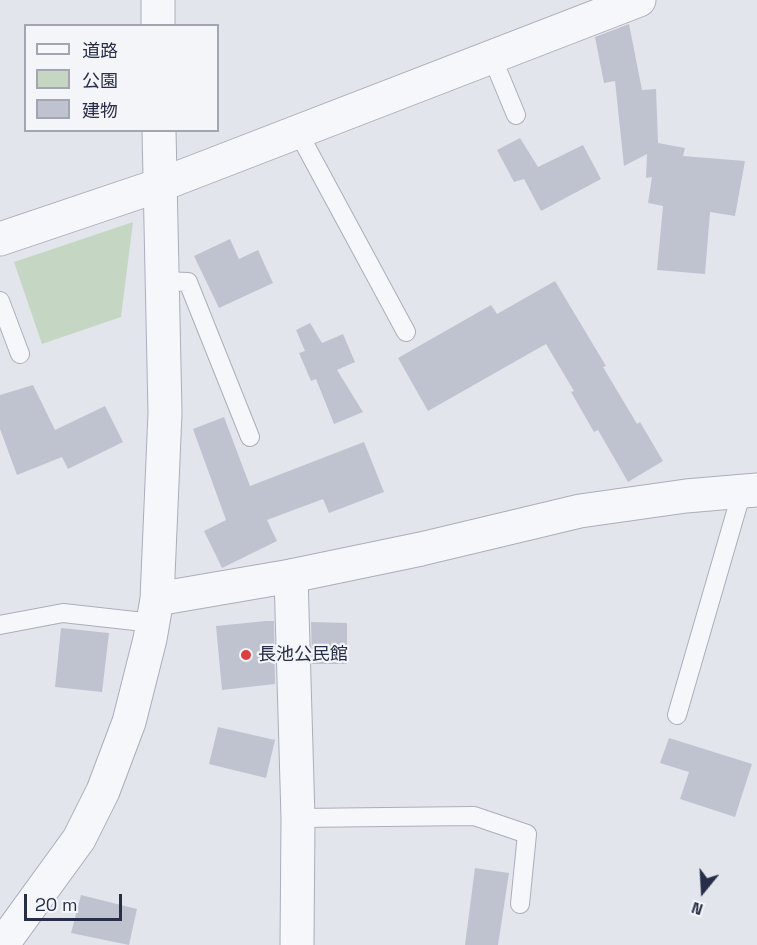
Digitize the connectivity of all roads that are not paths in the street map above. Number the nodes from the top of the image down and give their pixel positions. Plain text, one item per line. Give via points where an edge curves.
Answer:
1 (158, 0) edge
2 (639, 0) edge
3 (158, 24) edge
4 (492, 57) junction
5 (516, 114) dead end
6 (159, 132) edge
7 (298, 132) junction
8 (160, 185) junction
9 (0, 239) edge
10 (162, 280) junction
11 (0, 301) edge
12 (406, 332) dead end
13 (20, 354) dead end
14 (250, 437) dead end
15 (750, 491) edge
16 (291, 576) junction
17 (155, 611) junction
18 (0, 625) edge
19 (677, 715) dead end
20 (298, 818) junction
21 (520, 904) dead end
22 (2, 945) edge
23 (297, 945) edge

1 - 3 street
2 - 4 street
4 - 5 lane
4 - 7 street
6 - 8 street
7 - 8 street
7 - 12 lane
8 - 9 street
8 - 10 street
10 - 14 lane via 188,282
10 - 17 street via 165,413
11 - 13 lane
15 - 16 street via 580,511
15 - 19 lane
16 - 17 street
16 - 20 street
17 - 18 lane via 63,613
17 - 22 street via 129,722 103,791 79,839
20 - 21 lane via 474,816 527,834
20 - 23 street

